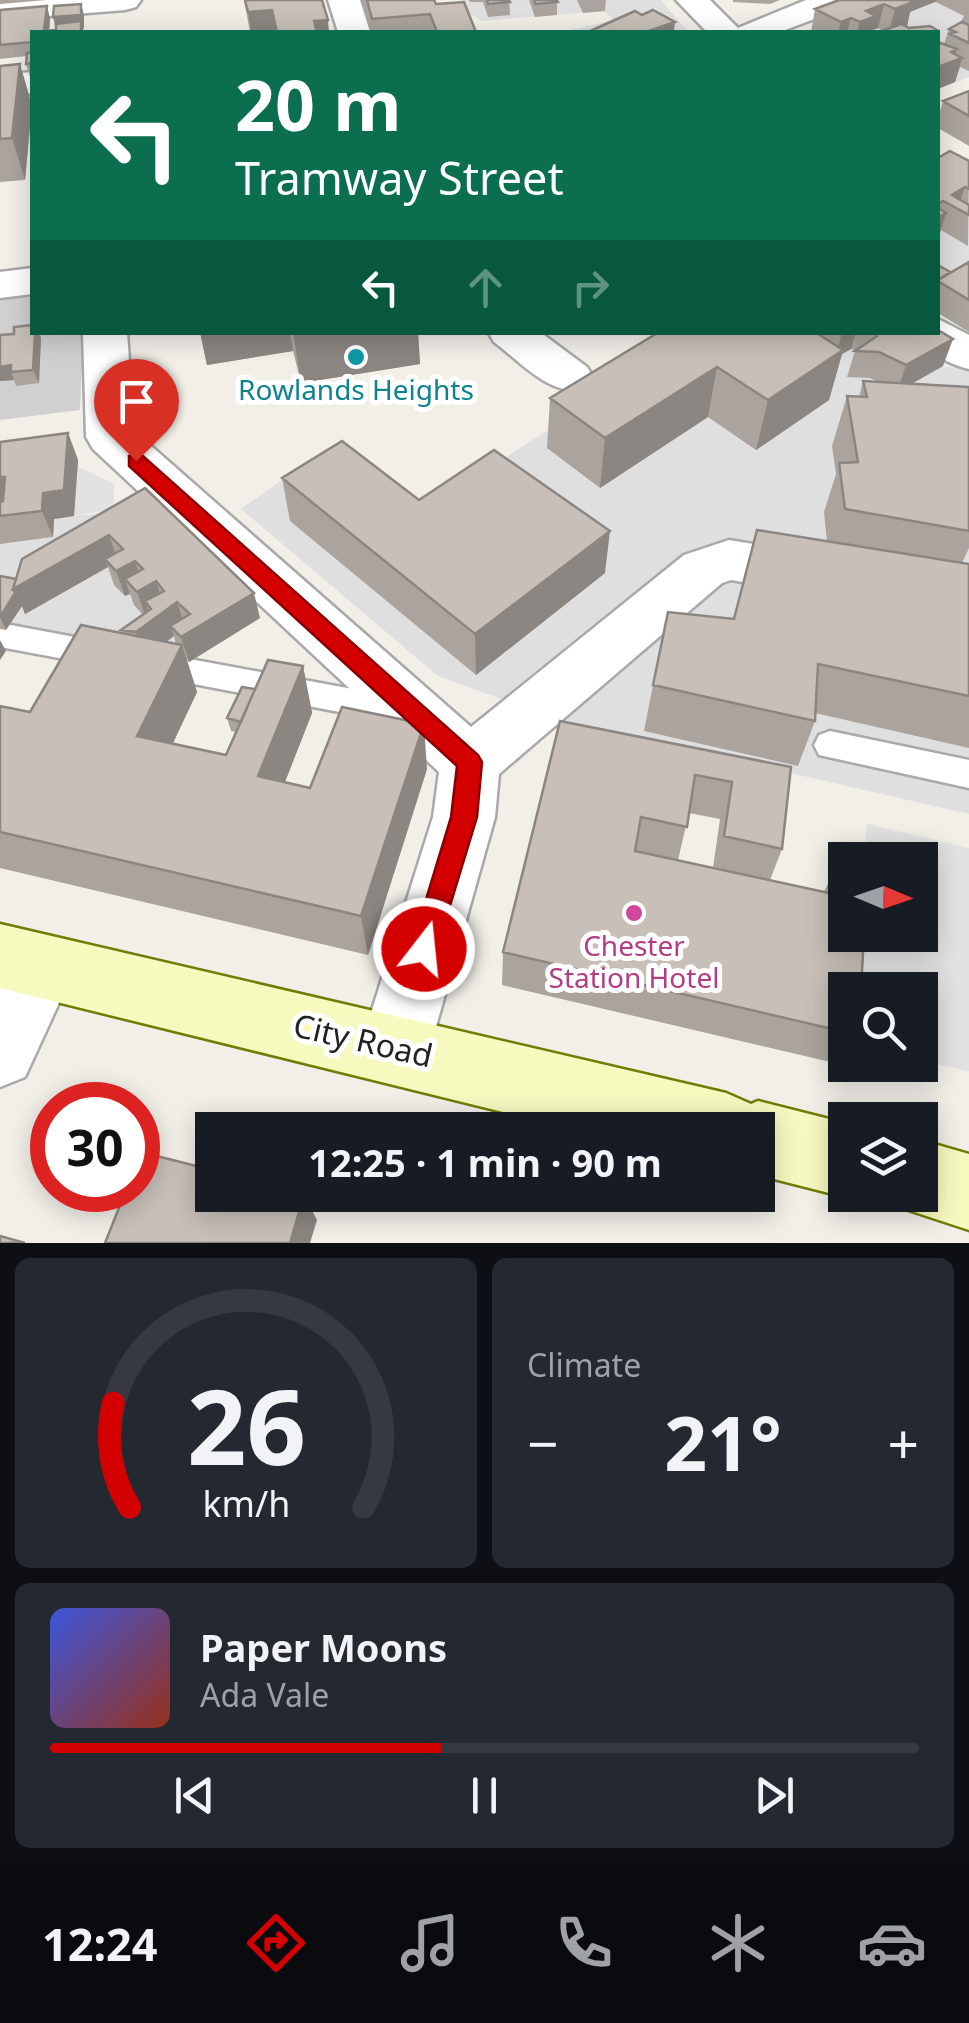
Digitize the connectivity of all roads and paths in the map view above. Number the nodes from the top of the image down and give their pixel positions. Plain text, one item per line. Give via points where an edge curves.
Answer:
1 (344, 0) edge
2 (692, 0) edge
3 (835, 0) edge
4 (63, 2) edge
5 (0, 10) edge
6 (113, 11) edge
7 (353, 30) edge
8 (723, 30) edge
9 (766, 30) edge
10 (30, 82) edge
11 (0, 86) edge
12 (30, 281) edge
13 (0, 285) edge
14 (104, 335) edge
15 (514, 335) edge
16 (939, 335) edge
17 (969, 355) edge
18 (571, 378) dead end
19 (969, 601) edge
20 (0, 635) edge
21 (414, 713) junction
22 (830, 745) dead end
23 (470, 762) junction
24 (969, 774) edge
25 (21, 961) edge
26 (395, 1048) junction
27 (0, 1052) edge
28 (653, 1112) edge
29 (775, 1142) edge
30 (828, 1156) edge
31 (938, 1183) edge
32 (969, 1192) edge

1 - 7 street
2 - 8 street
3 - 9 street
4 - 5 street
4 - 6 street
10 - 11 street
12 - 13 street
14 - 21 street via 92,439 294,604
15 - 18 street
16 - 17 street
19 - 23 street via 730,560 703,570
20 - 21 lane
21 - 23 street
22 - 24 lane
23 - 26 street via 464,817
25 - 26 street, City Road
25 - 27 street
26 - 28 street, City Road
29 - 30 street
31 - 32 street

